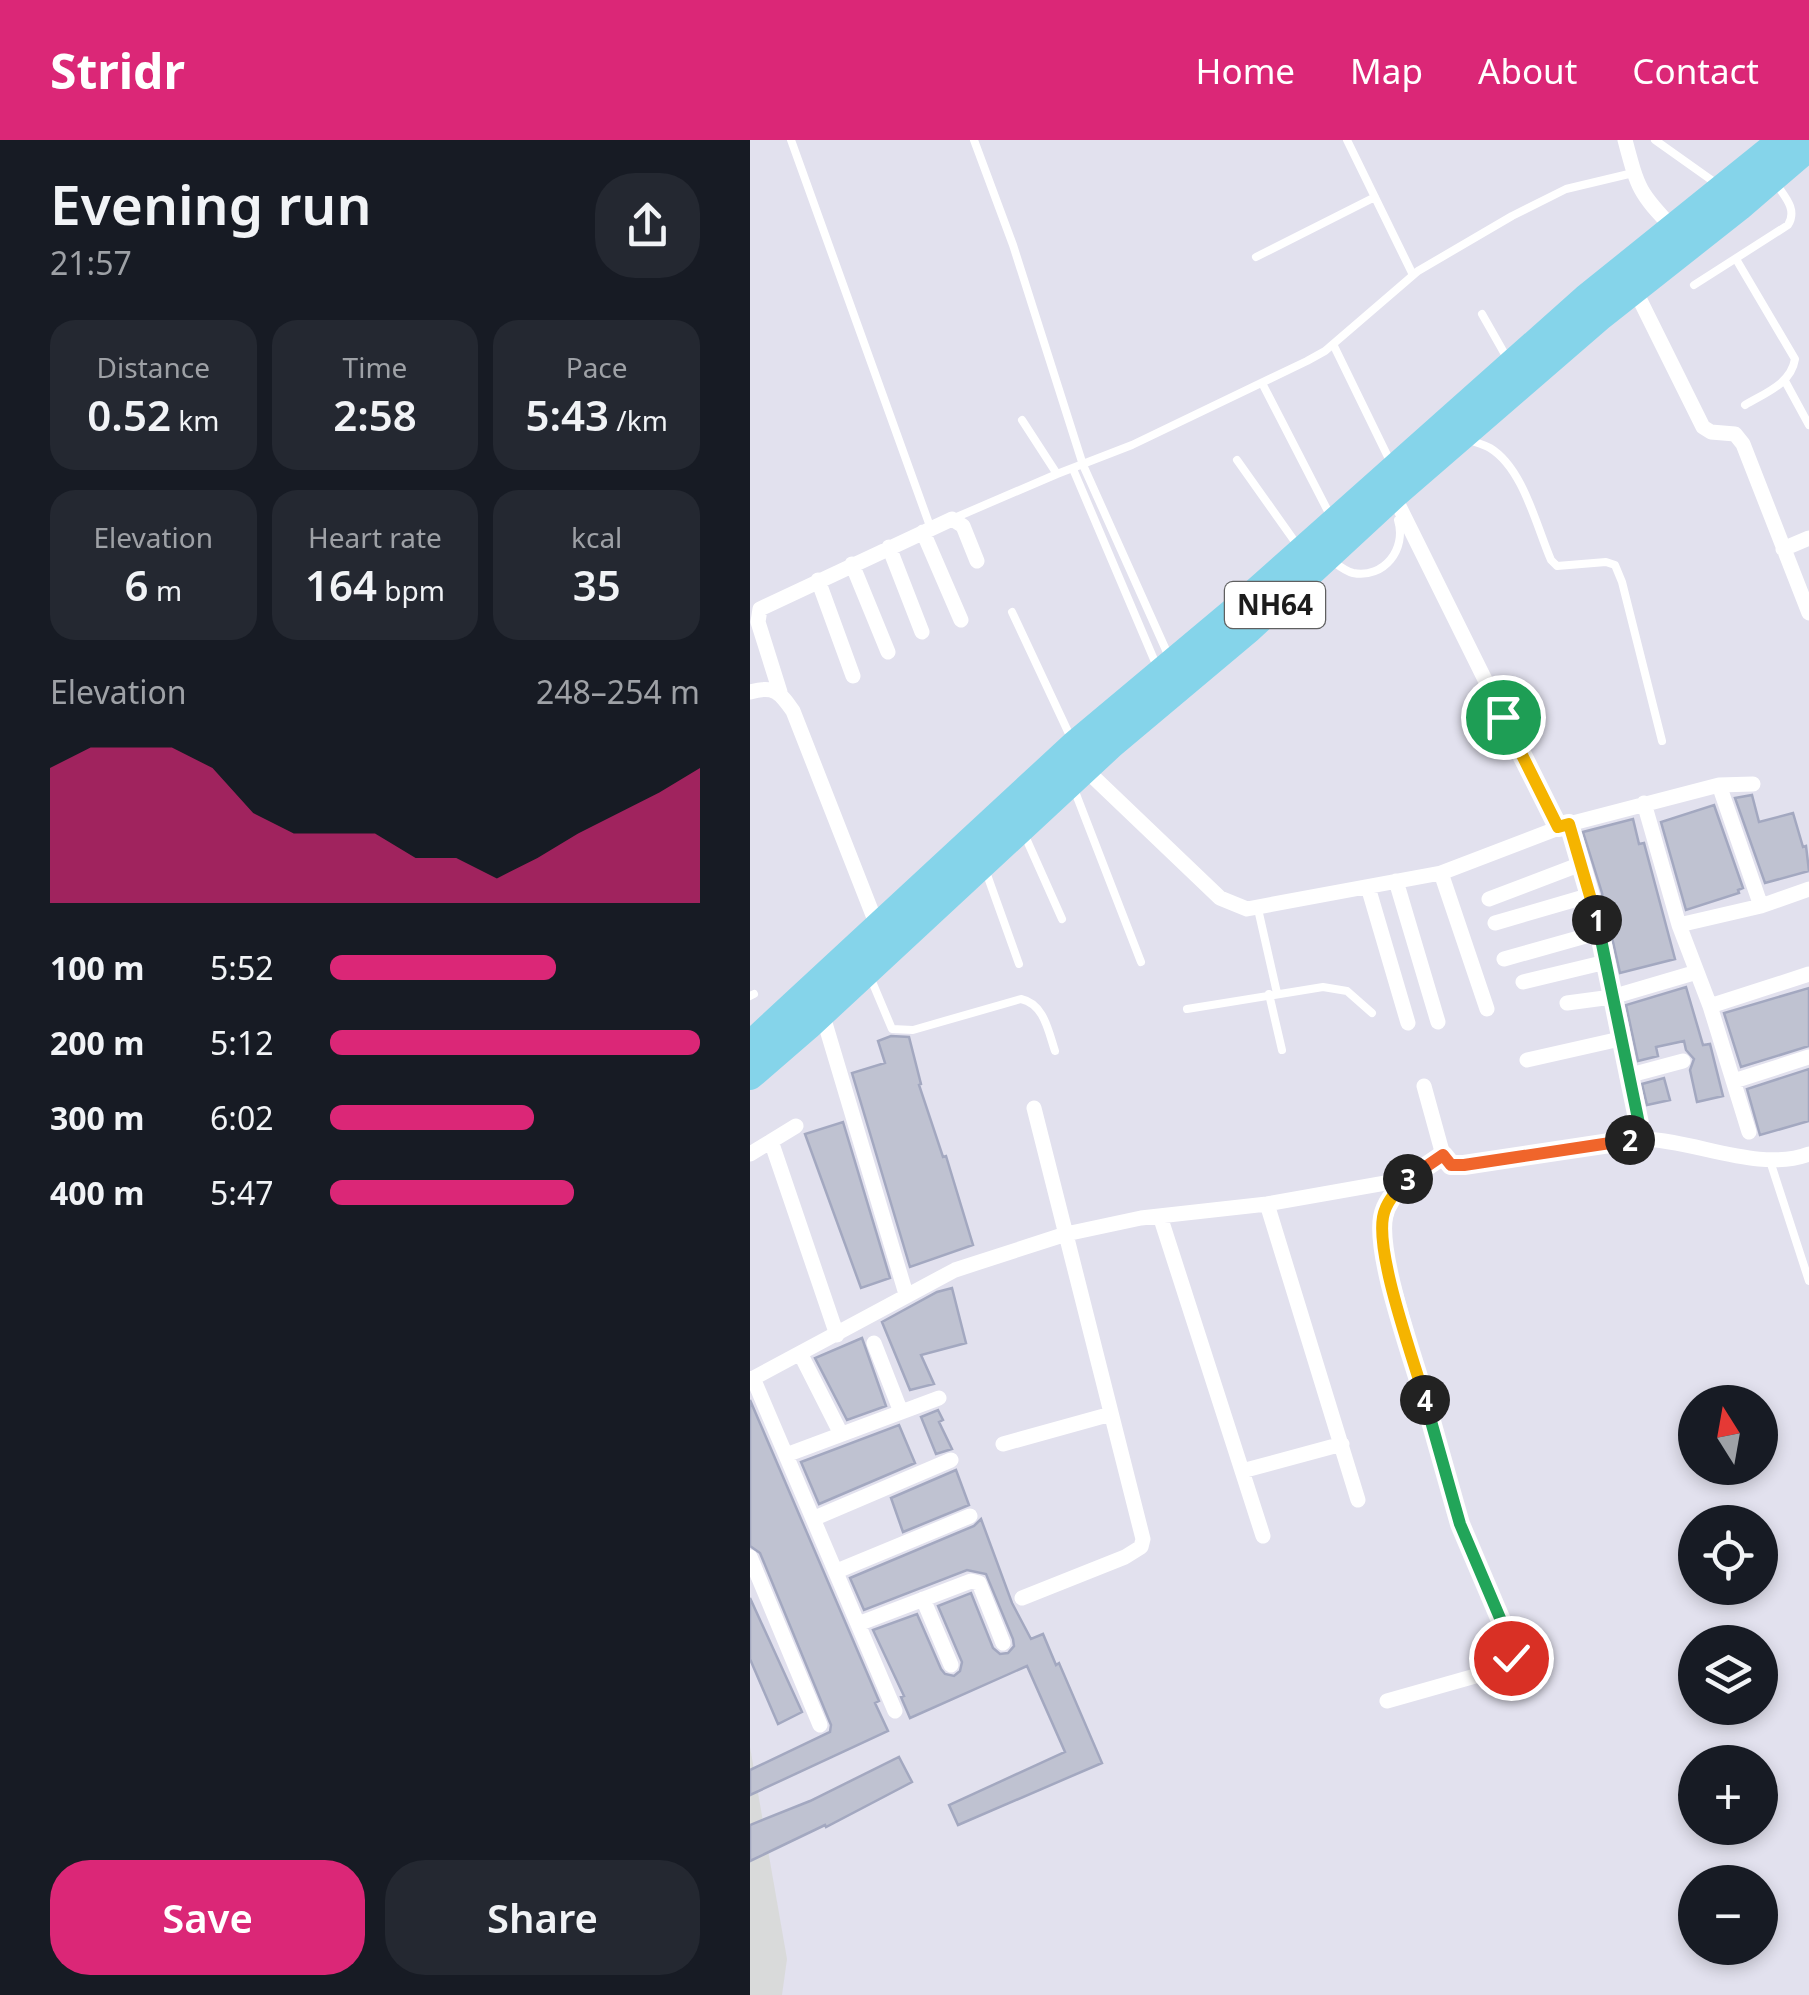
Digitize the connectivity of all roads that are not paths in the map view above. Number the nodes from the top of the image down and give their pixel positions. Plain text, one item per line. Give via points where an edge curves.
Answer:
1 (791, 140) edge
2 (974, 140) edge
3 (1346, 140) edge
4 (1625, 140) edge
5 (1655, 140) edge
6 (1782, 140) edge
7 (1809, 147) edge
8 (1634, 173) junction
9 (1773, 178) junction
10 (1724, 189) junction
11 (1374, 197) junction
12 (1674, 230) junction
13 (1256, 256) dead end
14 (1736, 258) junction
15 (1413, 275) junction
16 (1629, 280) junction
17 (1694, 285) dead end
18 (1482, 314) dead end
19 (1334, 344) junction
20 (1510, 365) junction
21 (1786, 381) junction
22 (1262, 383) junction
23 (1745, 405) dead end
24 (1022, 420) dead end
25 (1809, 425) edge
26 (1463, 437) junction
27 (1237, 460) dead end
28 (1083, 465) junction
29 (1073, 469) junction
30 (1056, 474) junction
31 (1390, 485) junction
32 (952, 519) junction
33 (1333, 521) junction
34 (927, 530) junction
35 (1809, 538) edge
36 (889, 548) junction
37 (1783, 548) junction
38 (1314, 554) junction
39 (977, 561) dead end
40 (852, 564) junction
41 (818, 580) junction
42 (1803, 585) edge
43 (1012, 612) dead end
44 (1809, 612) edge
45 (961, 620) dead end
46 (922, 632) dead end
47 (888, 652) dead end
48 (1166, 668) junction
49 (853, 676) dead end
50 (750, 692) edge
51 (780, 692) junction
52 (1662, 741) dead end
53 (1073, 764) junction
54 (1753, 784) dead end
55 (1719, 785) junction
56 (1644, 803) junction
57 (1563, 826) junction
58 (1021, 828) junction
59 (982, 864) junction
60 (1581, 864) junction
61 (1441, 873) junction
62 (1396, 881) junction
63 (1368, 886) junction
64 (1809, 889) edge
65 (1591, 894) junction
66 (1489, 900) dead end
67 (1761, 906) junction
68 (1258, 909) junction
69 (1062, 919) dead end
70 (1494, 923) dead end
71 (1679, 925) junction
72 (878, 928) junction
73 (1600, 932) junction
74 (1504, 958) dead end
75 (1141, 962) dead end
76 (1606, 962) junction
77 (1019, 964) dead end
78 (868, 970) junction
79 (1697, 972) junction
80 (1809, 974) edge
81 (1523, 982) dead end
82 (1273, 994) junction
83 (1612, 996) junction
84 (1567, 1002) dead end
85 (1710, 1006) junction
86 (1186, 1009) dead end
87 (1487, 1009) dead end
88 (822, 1013) junction
89 (1372, 1013) dead end
90 (1438, 1022) dead end
91 (1408, 1023) dead end
92 (1620, 1039) junction
93 (750, 1045) edge
94 (1055, 1050) dead end
95 (1282, 1050) dead end
96 (1809, 1057) edge
97 (1526, 1060) dead end
98 (1683, 1061) dead end
99 (750, 1076) edge
100 (1627, 1076) junction
101 (1734, 1081) junction
102 (1424, 1086) dead end
103 (1034, 1108) dead end
104 (796, 1126) dead end
105 (1748, 1132) dead end
106 (1642, 1138) junction
107 (771, 1142) junction
108 (750, 1154) edge
109 (1809, 1154) edge
110 (1443, 1155) junction
111 (1770, 1161) junction
112 (1408, 1179) junction
113 (1267, 1204) junction
114 (1160, 1216) junction
115 (1066, 1234) junction
116 (1809, 1281) edge
117 (906, 1294) junction
118 (837, 1335) junction
119 (874, 1343) dead end
120 (801, 1355) junction
121 (751, 1379) edge
122 (939, 1398) dead end
123 (901, 1412) junction
124 (1112, 1414) junction
125 (841, 1434) junction
126 (1003, 1444) dead end
127 (1342, 1444) junction
128 (786, 1455) junction
129 (950, 1460) dead end
130 (1242, 1472) junction
131 (1358, 1500) dead end
132 (970, 1516) dead end
133 (815, 1518) junction
134 (1263, 1536) dead end
135 (750, 1557) edge
136 (837, 1570) junction
137 (1022, 1598) dead end
138 (923, 1600) junction
139 (858, 1624) junction
140 (1003, 1643) dead end
141 (951, 1665) dead end
142 (1387, 1702) dead end
143 (895, 1711) dead end
144 (820, 1725) dead end

1 - 34 lane
2 - 28 lane
3 - 11 lane
4 - 8 street
5 - 10 lane
6 - 10 highway, NH64
7 - 9 highway, NH64
8 - 12 street via 1644,198
8 - 15 lane via 1544,199
9 - 14 lane via 1792,218
9 - 16 highway, NH64
10 - 12 highway, NH64
11 - 13 lane
11 - 15 lane
12 - 16 highway, NH64
14 - 17 lane
14 - 21 lane via 1792,351 1794,369
15 - 19 lane
16 - 20 highway, NH64
16 - 26 highway, NH64
16 - 37 street via 1703,427 1734,434 1743,444
18 - 20 lane
19 - 22 lane
19 - 31 lane
20 - 31 highway, NH64
21 - 23 lane
21 - 25 lane
22 - 28 lane
22 - 33 lane
24 - 30 lane
26 - 31 highway, NH64
26 - 52 lane via 1505,461 1557,566 1614,566
27 - 38 lane
28 - 29 lane
28 - 48 lane
29 - 30 lane
29 - 48 lane
30 - 32 lane
31 - 33 highway, NH64
31 - 38 highway, NH64
31 - 38 lane via 1402,540 1381,569 1349,572
31 - 57 street
32 - 34 street
32 - 39 street via 963,526
33 - 38 highway, NH64
34 - 36 street
34 - 45 street
35 - 37 street
36 - 40 street
36 - 46 street
37 - 42 street
38 - 48 highway, NH64
38 - 53 highway, NH64
40 - 41 street
40 - 47 street
41 - 49 street
41 - 51 street via 760,609
42 - 44 street
43 - 53 lane
48 - 53 highway, NH64
50 - 51 street
51 - 72 street
53 - 58 highway, NH64
53 - 68 street via 1220,898
53 - 72 highway, NH64
53 - 75 lane
54 - 55 street
55 - 56 street
55 - 67 street
56 - 57 street
56 - 71 street
57 - 60 street
57 - 61 street
58 - 59 highway, NH64
58 - 69 lane
59 - 77 lane
59 - 78 highway, NH64
60 - 65 street
60 - 66 street
61 - 62 street
61 - 87 street
62 - 63 street
62 - 90 street
63 - 68 street
63 - 91 street
64 - 67 street
65 - 70 street
65 - 73 street
67 - 71 street
68 - 82 lane
71 - 79 street
72 - 93 highway, NH64
73 - 74 street
73 - 76 street
76 - 81 street
76 - 83 street
78 - 88 highway, NH64
78 - 94 lane via 892,1029 914,1030 1021,1000 1041,1013
79 - 83 street
79 - 85 street
80 - 85 street
82 - 86 lane
82 - 89 lane via 1337,987
82 - 95 lane
83 - 84 street
83 - 92 street
85 - 101 street
88 - 99 highway, NH64
88 - 117 street
92 - 97 street
92 - 100 street
96 - 101 street
98 - 100 street
100 - 106 street
101 - 105 street
102 - 110 street
103 - 115 street
104 - 107 street
106 - 110 street via 1464,1165 1451,1165
106 - 111 street
107 - 108 street
107 - 118 street
109 - 111 street
110 - 112 street
111 - 116 lane
112 - 113 street
112 - 142 street via 1383,1216 1382,1246 1460,1524 1511,1658 1500,1669
113 - 114 street
113 - 127 street
114 - 115 street
114 - 130 street
115 - 117 street via 955,1270
115 - 124 street
117 - 118 street
118 - 120 street
119 - 123 street
120 - 121 street
120 - 125 street
121 - 128 street
122 - 123 street
123 - 125 street
124 - 126 street
124 - 137 street via 1141,1547
125 - 128 street
127 - 130 street
127 - 131 street
128 - 133 street
129 - 133 street
130 - 134 street
132 - 136 street
133 - 136 street
135 - 144 street
136 - 139 street
138 - 139 street
138 - 140 street via 979,1583
138 - 141 street
139 - 143 street

